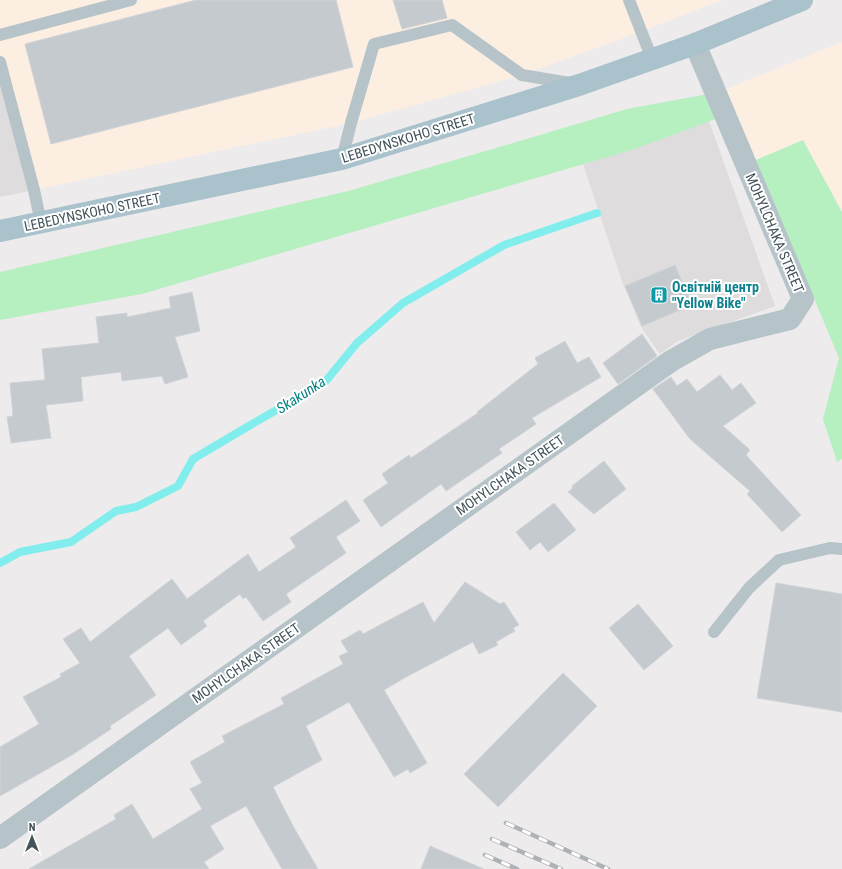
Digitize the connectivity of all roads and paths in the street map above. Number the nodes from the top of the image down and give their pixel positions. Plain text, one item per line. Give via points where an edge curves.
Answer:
1 (131, 0) edge
2 (629, 0) edge
3 (802, 0) edge
4 (0, 36) edge
5 (695, 44) junction
6 (652, 59) junction
7 (0, 62) edge
8 (579, 85) junction
9 (342, 159) junction
10 (41, 223) junction
11 (0, 231) edge
12 (842, 549) edge
13 (714, 632) dead end
14 (0, 838) edge

1 - 4 lane
2 - 6 lane
3 - 5 main road, LEBEDYNSKOHO STREET
5 - 6 main road, LEBEDYNSKOHO STREET
5 - 14 street, MOHYLCHAKA STREET via 803,299 790,319 710,339 671,361
6 - 8 main road, LEBEDYNSKOHO STREET
7 - 10 lane
8 - 9 main road, LEBEDYNSKOHO STREET
8 - 9 lane via 522,75 452,25 374,44
9 - 10 main road, LEBEDYNSKOHO STREET
10 - 11 main road, LEBEDYNSKOHO STREET
12 - 13 lane via 830,548 779,560 749,588

